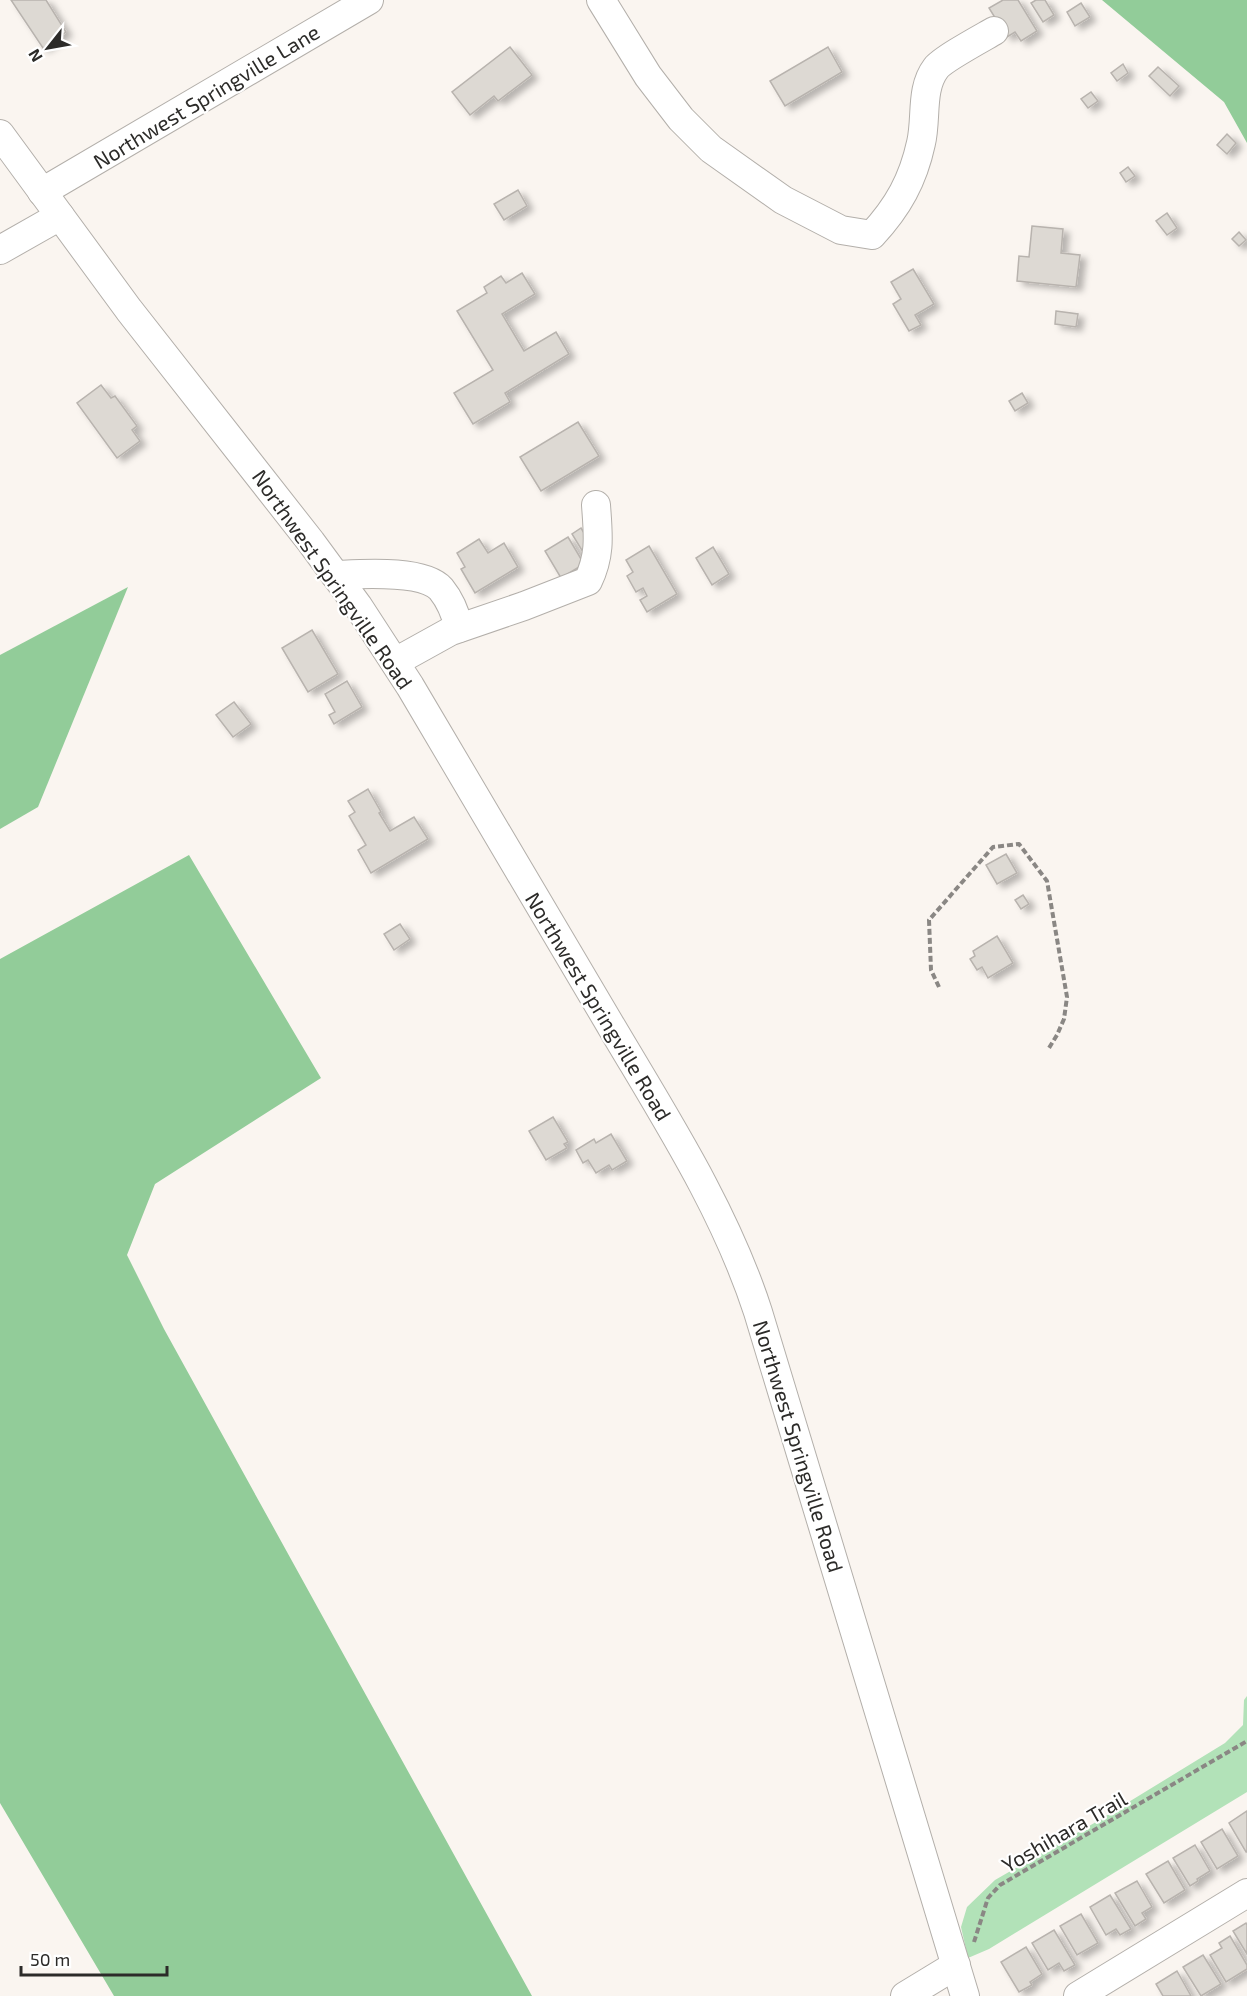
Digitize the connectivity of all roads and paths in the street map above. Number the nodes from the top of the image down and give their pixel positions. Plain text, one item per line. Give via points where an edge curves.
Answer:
1 (369, 0) edge
2 (601, 0) edge
3 (994, 31) dead end
4 (0, 134) edge
5 (42, 192) junction
6 (60, 216) junction
7 (0, 250) edge
8 (596, 505) dead end
9 (335, 575) junction
10 (459, 628) junction
11 (395, 662) junction
12 (939, 987) dead end
13 (1049, 1048) dead end
14 (1247, 1741) edge
15 (1247, 1893) edge
16 (966, 1958) junction
17 (1086, 1994) edge
18 (905, 1996) edge
19 (965, 1996) edge

1 - 5 street, Northwest Springville Lane
2 - 3 street via 648,76 681,119 711,149 783,200 842,230 872,235 891,214 910,181 922,142 929,79 937,65
4 - 5 street, Northwest Springville Road
5 - 6 street, Northwest Springville Road
6 - 7 street
6 - 9 street, Northwest Springville Road
8 - 10 street via 597,556 588,581
9 - 10 street via 402,574 423,580 440,588
9 - 11 street, Northwest Springville Road
10 - 11 street
11 - 16 street, Northwest Springville Road via 669,1124 736,1250
12 - 13 path via 931,970 929,920 993,847 1019,844 1047,881 1067,997 1064,1019
14 - 16 path, Yoshihara Trail via 1000,1885 988,1898
15 - 17 street
16 - 18 street
16 - 19 street, Northwest Springville Road

